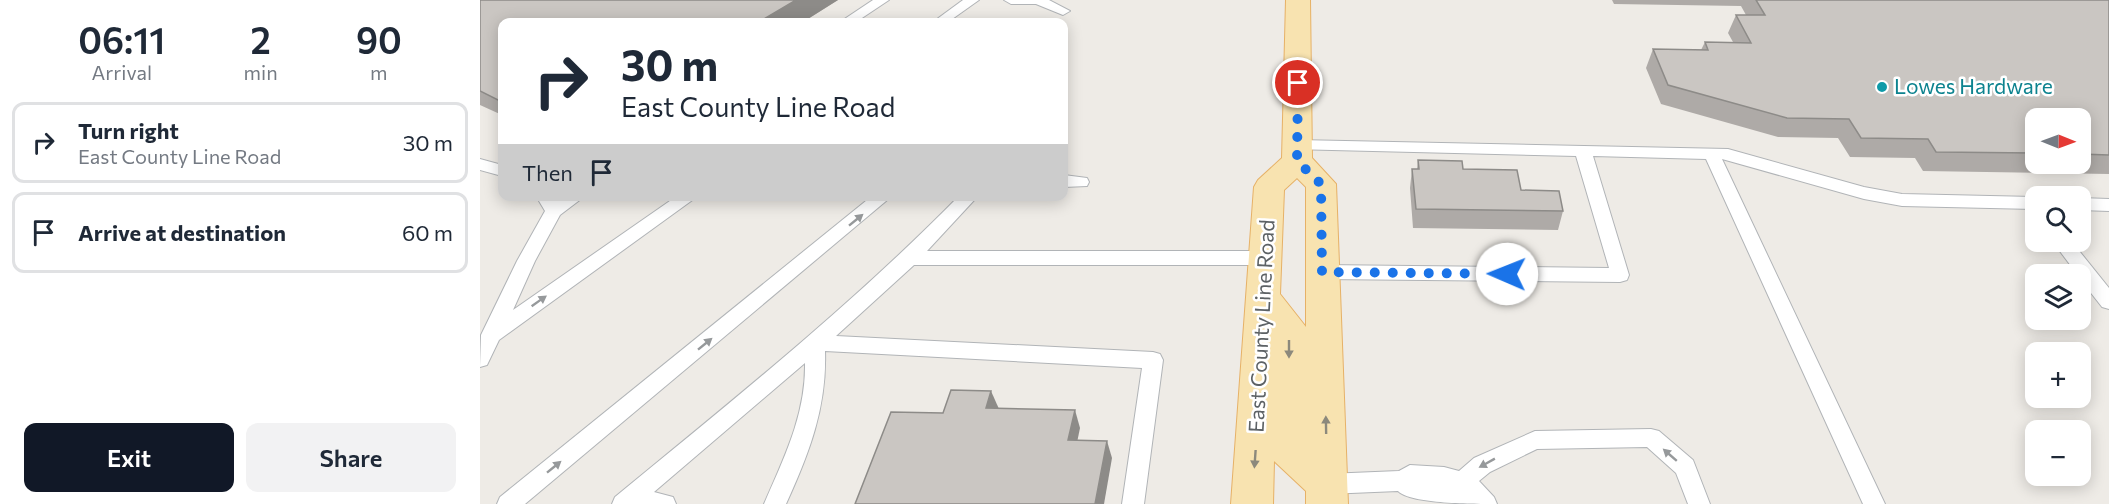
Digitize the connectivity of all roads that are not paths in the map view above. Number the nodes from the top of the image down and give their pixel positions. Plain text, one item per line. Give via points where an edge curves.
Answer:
1 (882, 0) edge
2 (972, 0) edge
3 (1011, 0) edge
4 (1038, 0) edge
5 (1298, 0) edge
6 (1063, 11) edge
7 (853, 18) edge
8 (946, 18) edge
9 (1583, 151) junction
10 (1297, 153) junction
11 (1711, 153) junction
12 (480, 164) edge
13 (498, 170) edge
14 (1068, 181) edge
15 (1081, 182) dead end
16 (683, 201) edge
17 (878, 201) edge
18 (965, 201) edge
19 (549, 204) edge
20 (2091, 204) edge
21 (2025, 205) edge
22 (2109, 205) edge
23 (2070, 252) edge
24 (910, 258) junction
25 (1266, 258) junction
26 (1322, 272) junction
27 (1265, 299) junction
28 (2109, 302) edge
29 (491, 335) junction
30 (815, 343) junction
31 (480, 359) edge
32 (1404, 481) junction
33 (1463, 481) junction
34 (1327, 494) edge
35 (626, 502) edge
36 (508, 504) edge
37 (665, 504) edge
38 (775, 504) edge
39 (1133, 504) edge
40 (1252, 504) edge
41 (1465, 504) edge
42 (1486, 504) edge
43 (1699, 504) edge
44 (1874, 504) edge

1 - 7 lane
2 - 8 lane
3 - 4 lane
4 - 6 lane
5 - 10 main road
9 - 10 lane
9 - 11 lane
9 - 26 lane via 1620,275
10 - 25 main road, East County Line Road via 1269,187
10 - 26 main road via 1321,184
11 - 21 lane via 1746,158 1864,193 1902,200
11 - 44 lane
12 - 13 lane
14 - 15 lane
29 -> 16 lane
36 -> 17 lane
18 - 24 lane
19 - 29 lane
20 - 22 lane
23 - 28 lane
24 - 25 lane
24 - 30 lane
25 - 27 main road, East County Line Road
34 -> 26 main road
27 -> 34 main road via 1289,329 1290,452
27 -> 40 main road, East County Line Road
29 - 31 lane
30 - 35 lane
30 - 38 lane via 814,402 804,439
30 - 39 lane via 1153,360
32 - 33 lane via 1410,475
32 - 34 lane
32 - 41 lane via 1410,490 1444,493
33 - 42 lane
43 -> 33 lane via 1685,467 1651,438 1535,440 1482,465
35 - 37 lane

